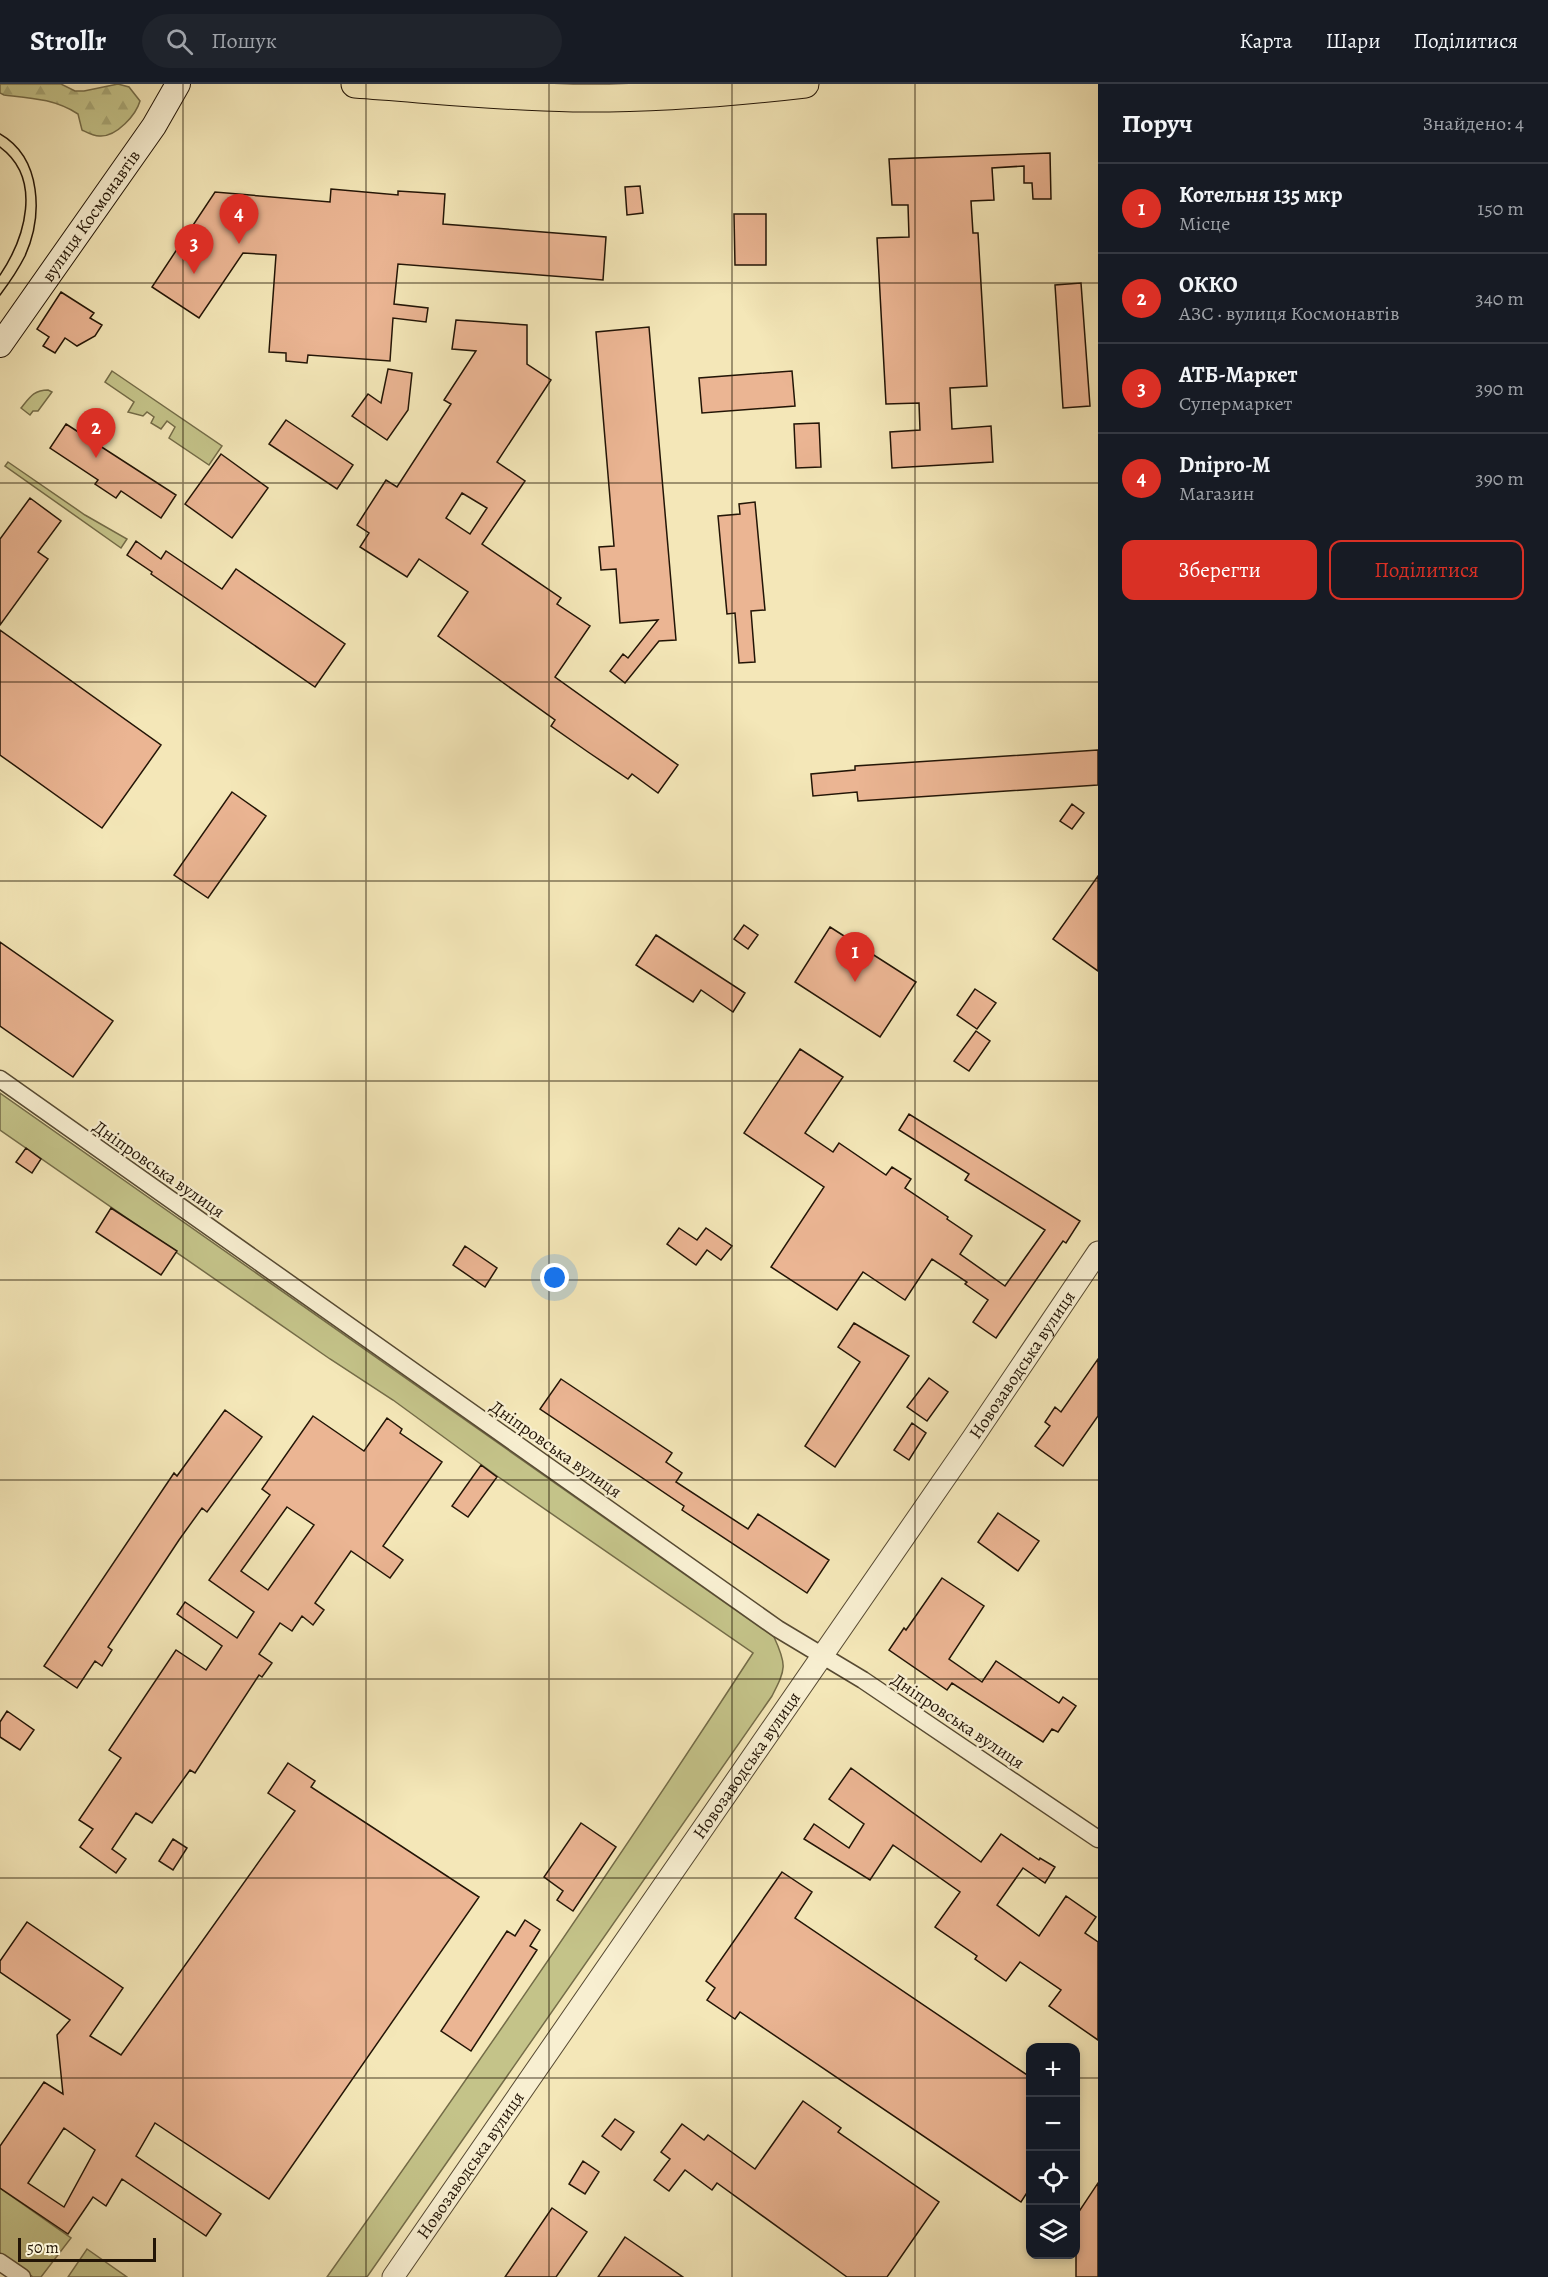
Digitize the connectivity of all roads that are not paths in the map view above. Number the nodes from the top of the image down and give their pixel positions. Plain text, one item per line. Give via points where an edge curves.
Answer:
1 (177, 84) edge
2 (355, 84) edge
3 (804, 84) edge
4 (0, 345) edge
5 (0, 1079) edge
6 (1098, 1252) edge
7 (822, 1654) junction
8 (1098, 1839) edge
9 (0, 2262) edge
10 (22, 2277) edge
11 (393, 2277) edge

1 - 4 main road, вулиця Космонавтів via 154,126
2 - 3 main road via 493,94 647,98
5 - 7 street, Дніпровська вулиця via 768,1622
6 - 7 street, Новозаводська вулиця
7 - 8 street, Дніпровська вулиця
7 - 11 street, Новозаводська вулиця
9 - 10 street

